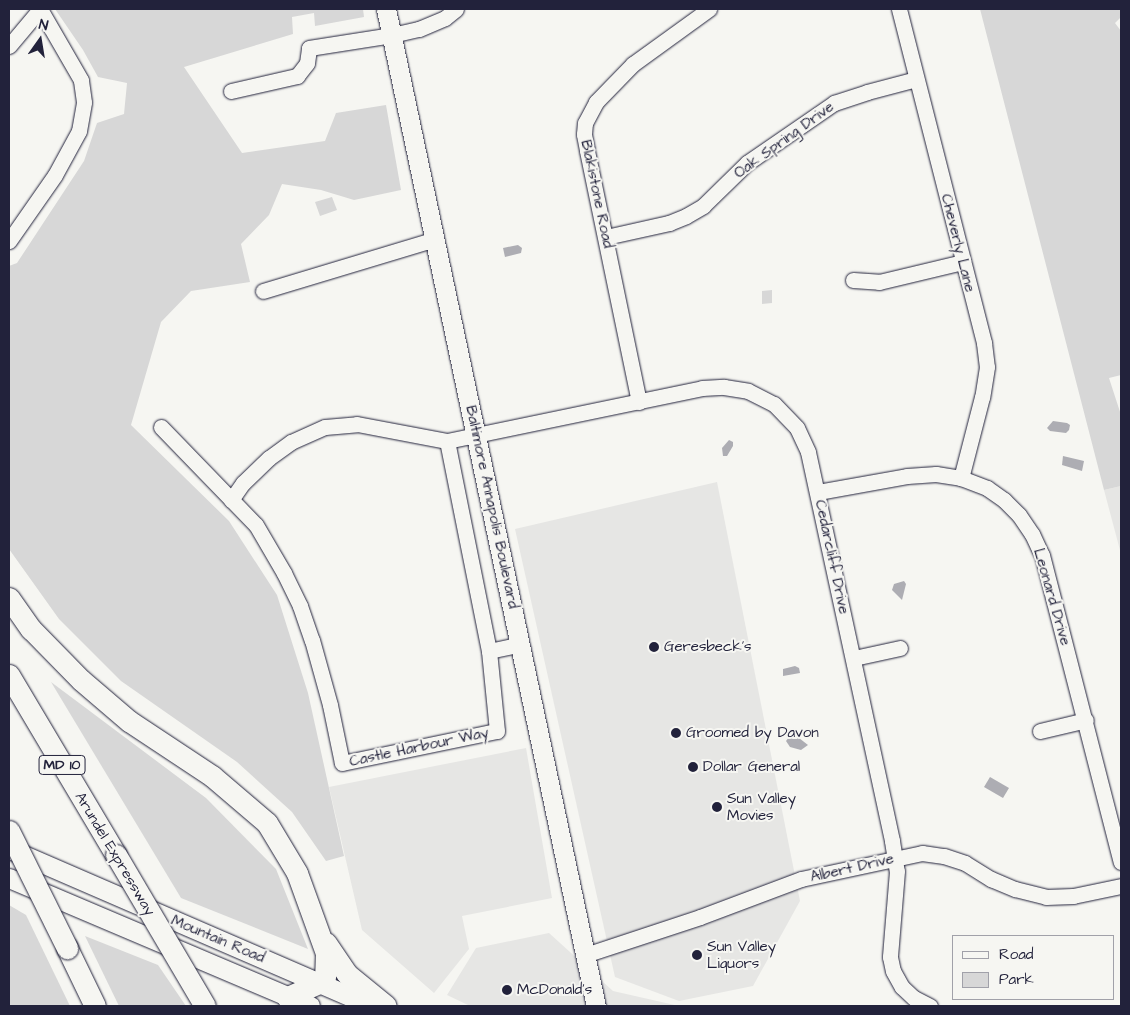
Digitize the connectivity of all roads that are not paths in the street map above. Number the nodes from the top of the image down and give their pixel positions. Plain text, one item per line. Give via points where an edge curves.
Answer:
1 (40, 9) edge
2 (386, 9) edge
3 (456, 9) edge
4 (709, 9) edge
5 (899, 9) edge
6 (392, 36) junction
7 (9, 46) edge
8 (916, 79) junction
9 (231, 91) dead end
10 (606, 237) junction
11 (435, 239) junction
12 (9, 241) edge
13 (963, 262) junction
14 (853, 280) dead end
15 (263, 291) dead end
16 (639, 402) junction
17 (161, 427) dead end
18 (477, 435) junction
19 (447, 441) junction
20 (961, 478) junction
21 (818, 492) junction
22 (231, 500) junction
23 (9, 598) edge
24 (521, 644) junction
25 (900, 648) dead end
26 (489, 651) junction
27 (854, 658) junction
28 (9, 675) edge
29 (1086, 720) junction
30 (1040, 731) dead end
31 (9, 830) edge
32 (9, 848) edge
33 (896, 857) junction
34 (1121, 862) edge
35 (9, 878) edge
36 (1121, 886) edge
37 (323, 938) junction
38 (585, 955) junction
39 (319, 983) junction
40 (287, 997) junction
41 (594, 1004) edge
42 (96, 1006) edge
43 (205, 1006) edge
44 (310, 1006) edge
45 (372, 1006) edge
46 (386, 1006) edge
47 (930, 1006) edge

1 - 7 street
1 - 12 street via 81,80 84,102 79,131 55,175
2 - 6 main road, Baltimore Annapolis Boulevard
3 - 6 street via 434,23
4 - 10 street, Blakistone Road via 643,55 606,90 589,112 584,134
5 - 8 street, Cheverly Lane
6 - 9 street via 309,48 307,63 297,76
6 - 11 main road, Baltimore Annapolis Boulevard
8 - 10 street, Oak Spring Drive via 834,103 747,163 703,206 686,216
8 - 13 street, Cheverly Lane
10 - 16 street, Blakistone Road
11 - 15 street
11 - 18 main road, Baltimore Annapolis Boulevard
13 - 14 street via 879,282
13 - 20 street, Cheverly Lane via 984,343 986,367 982,397
16 - 18 street, Cedarcliff Drive
16 - 21 street, Cedarcliff Drive via 724,386 748,391 774,404 797,428 808,452
17 - 22 street, Castle Harbour Way
18 - 19 street
18 - 24 main road, Baltimore Annapolis Boulevard
19 - 22 street via 357,424 325,427 291,442 269,458 243,483
19 - 26 street, Castle Harbour Way
20 - 21 street, Leonard Drive via 936,474 907,476
20 - 29 street, Leonard Drive via 987,488 1004,500 1032,534 1042,555
21 - 27 street, Cedarcliff Drive
22 - 26 street, Castle Harbour Way via 256,525 300,606 330,706 342,763 497,730
23 - 37 highway via 31,628 81,680 129,720 212,776 267,824 297,873
24 - 26 street
24 - 38 main road, Baltimore Annapolis Boulevard
25 - 27 street
27 - 33 street, Cedarcliff Drive
28 - 43 highway, Arundel Expressway / MD 10, bridge
29 - 30 street
29 - 34 street, Leonard Drive
31 - 42 highway, bridge
32 - 39 main road, Mountain Road
33 - 36 street, Albert Drive via 922,853 944,856 965,863 1015,889 1046,897 1073,896
33 - 38 street, Albert Drive via 801,879
33 - 47 street, Cedarcliff Drive via 897,888 890,957 893,971 902,987
35 - 40 main road, Mountain Road
37 - 39 highway via 327,967
37 - 46 highway via 347,974
38 - 41 main road, Baltimore Annapolis Boulevard
39 - 40 highway
39 - 45 main road, Mountain Road
40 - 44 main road, Mountain Road

